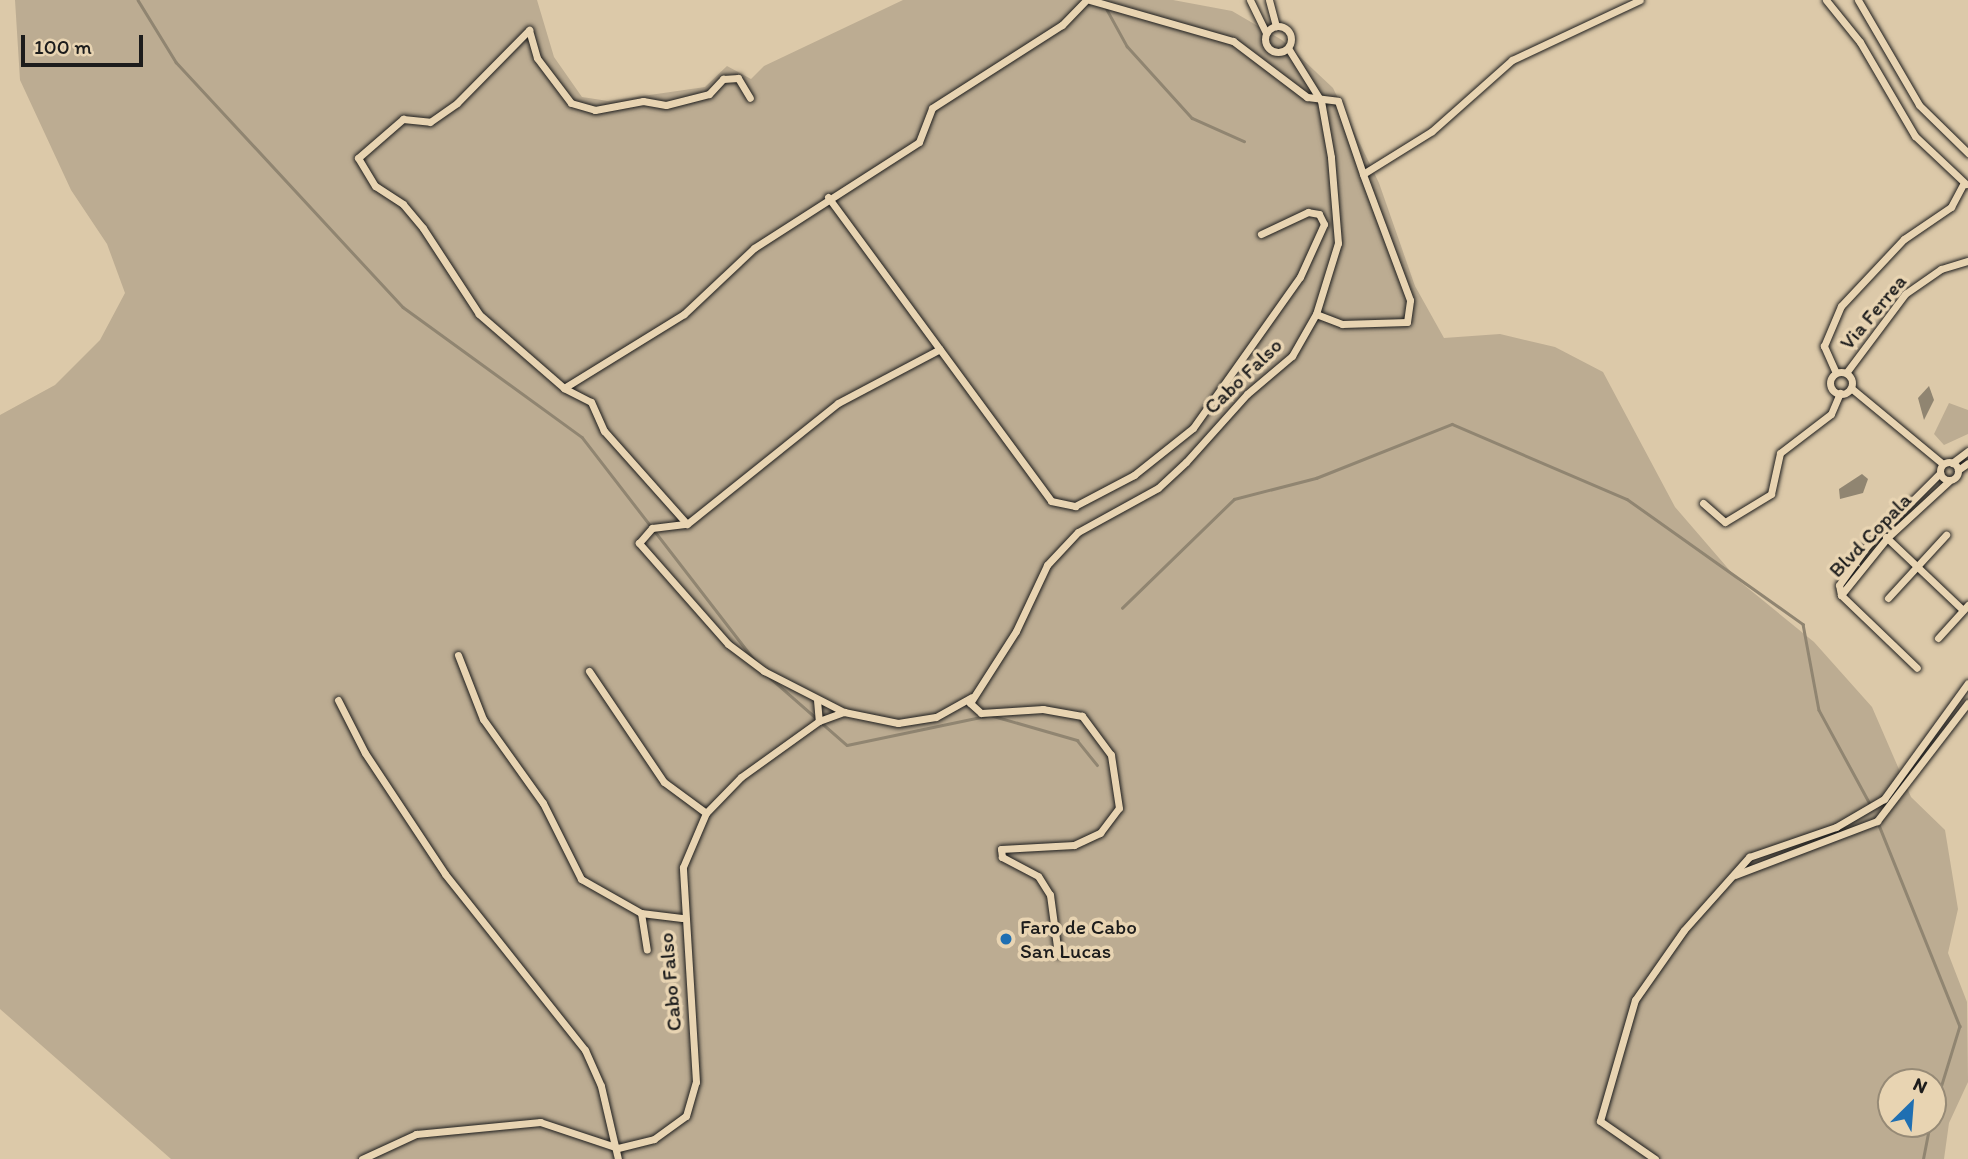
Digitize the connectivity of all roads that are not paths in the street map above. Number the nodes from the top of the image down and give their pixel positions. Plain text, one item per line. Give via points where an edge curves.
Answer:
1 (1088, 0) edge
2 (1640, 0) edge
3 (1826, 0) edge
4 (1858, 0) edge
5 (1268, 1) edge
6 (1251, 2) edge
7 (1276, 26) junction
8 (1266, 33) junction
9 (1288, 48) junction
10 (750, 98) dead end
11 (1321, 101) junction
12 (1968, 153) edge
13 (1363, 174) junction
14 (1966, 184) edge
15 (828, 197) junction
16 (1261, 234) dead end
17 (1968, 261) edge
18 (1316, 314) junction
19 (940, 349) junction
20 (1836, 373) junction
21 (1846, 373) junction
22 (564, 388) junction
23 (1851, 388) junction
24 (1840, 393) junction
25 (1968, 451) edge
26 (1952, 463) junction
27 (1968, 463) edge
28 (1943, 464) junction
29 (1958, 470) junction
30 (1940, 473) junction
31 (1949, 481) junction
32 (1703, 503) dead end
33 (687, 524) junction
34 (1880, 531) junction
35 (1946, 535) dead end
36 (1887, 538) junction
37 (1916, 564) junction
38 (1841, 595) junction
39 (1888, 597) dead end
40 (1966, 607) edge
41 (1938, 638) dead end
42 (458, 654) dead end
43 (1917, 668) dead end
44 (589, 671) dead end
45 (1968, 683) edge
46 (972, 697) junction
47 (817, 699) junction
48 (338, 700) dead end
49 (1968, 703) edge
50 (844, 712) junction
51 (820, 721) junction
52 (1884, 799) junction
53 (1894, 806) junction
54 (706, 813) junction
55 (1855, 818) junction
56 (1861, 829) junction
57 (1734, 875) junction
58 (641, 913) junction
59 (682, 918) junction
60 (647, 950) dead end
61 (1058, 954) dead end
62 (618, 1148) junction
63 (362, 1159) edge
64 (618, 1159) edge
65 (1655, 1159) edge

1 - 11 street via 1233,41 1292,89
1 - 15 street via 1062,25 932,108 919,142
2 - 13 street via 1512,60 1441,124
3 - 14 street via 1860,42 1915,136
4 - 12 street via 1912,96
5 - 6 street
5 - 7 street
6 - 8 street
7 - 8 street
7 - 9 street via 1290,32
8 - 9 street via 1269,49
9 - 11 street
10 - 22 street via 738,78 723,79 709,94 666,105 643,101 595,110 571,103 537,58 529,30 457,103 430,122 403,119 358,158 375,186 403,204 423,228 479,314
11 - 13 street via 1338,102
11 - 18 street, Cabo Falso via 1338,243
13 - 18 street via 1411,313 1408,322 1342,324
14 - 20 street via 1951,207 1896,246 1842,306 1824,346
15 - 19 street
15 - 22 street via 754,248 684,314
16 - 19 street via 1308,212 1319,214 1324,224 1300,277 1193,428 1134,475 1075,506 1051,501
17 - 21 street, Via Ferrea via 1941,269 1905,295
18 - 46 street, Cabo Falso via 1292,356 1247,394 1186,462 1157,488 1078,532 1047,565 1016,631
19 - 33 street via 838,403
20 - 21 street
20 - 24 street via 1831,384
21 - 23 street
22 - 33 street via 590,402 604,431
23 - 24 street
23 - 28 street
24 - 32 street via 1832,414 1780,453 1771,494 1725,522
25 - 26 street
26 - 28 street
26 - 29 street
27 - 29 street, Blvd Copala
28 - 30 street, Blvd Copala
29 - 31 street, Blvd Copala
30 - 31 street
30 - 34 street, Blvd Copala
31 - 36 street, Blvd Copala
33 - 47 street via 652,528 639,543 728,644
34 - 36 street
34 - 38 street, Blvd Copala via 1839,585
35 - 37 street
36 - 37 street
36 - 38 street, Blvd Copala
37 - 39 street
37 - 40 street
38 - 43 street
40 - 41 street
42 - 58 street via 462,678 482,719 543,803 581,880
44 - 54 street via 664,782
45 - 52 street
46 - 50 street, Cabo Falso via 936,717 898,723
46 - 61 street via 971,706 981,713 1043,709 1082,716 1115,765 1119,807 1100,833 1084,844 1001,849 1002,857 1038,876 1050,895
47 - 50 street
47 - 51 street
48 - 62 street via 365,753 445,874 585,1050
49 - 53 street
50 - 51 street, Cabo Falso
51 - 54 street, Cabo Falso via 741,777
52 - 53 street
52 - 55 street
53 - 56 street
54 - 59 street, Cabo Falso via 683,867
55 - 56 street
55 - 57 street via 1755,853
56 - 57 street via 1780,853
57 - 65 street via 1684,930 1635,1000 1623,1035 1601,1121
58 - 59 street
58 - 60 street
59 - 62 street, Cabo Falso via 696,1082 686,1116 654,1139
62 - 63 street via 540,1122 416,1134
62 - 64 street

